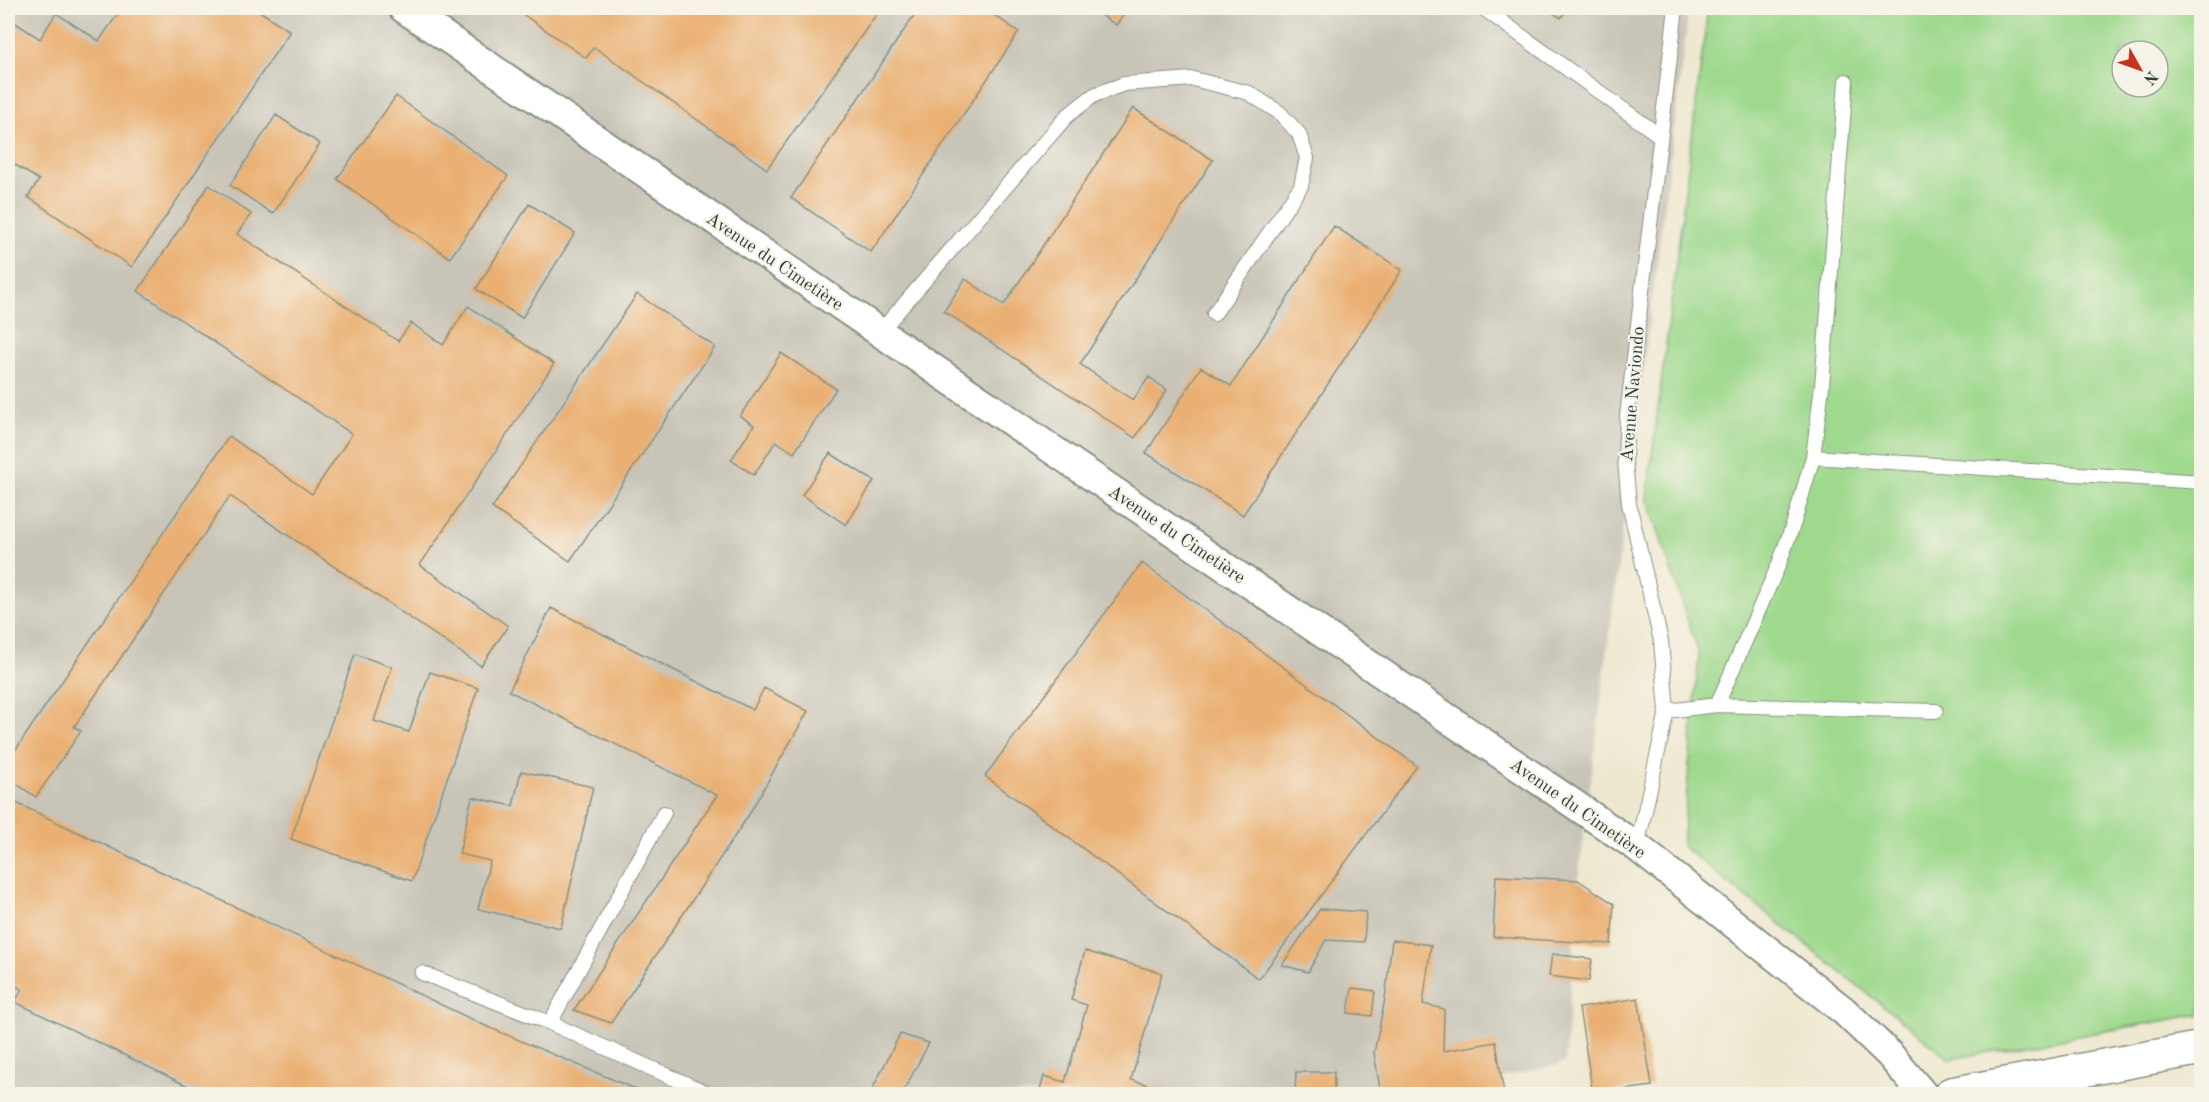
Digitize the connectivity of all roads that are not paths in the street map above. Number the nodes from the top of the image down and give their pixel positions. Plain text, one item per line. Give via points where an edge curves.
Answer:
1 (404, 8) edge
2 (1483, 8) edge
3 (1676, 8) edge
4 (1846, 81) dead end
5 (1660, 136) junction
6 (1214, 314) dead end
7 (880, 332) junction
8 (1813, 457) junction
9 (2202, 482) edge
10 (1718, 705) junction
11 (1667, 711) junction
12 (1936, 711) dead end
13 (664, 813) dead end
14 (1637, 848) junction
15 (422, 973) dead end
16 (550, 1023) junction
17 (2202, 1048) edge
18 (709, 1095) edge
19 (1923, 1095) edge
20 (1951, 1095) edge

1 - 7 street, Avenue du Cimetière
2 - 5 lane
3 - 5 lane, Avenue Naviondo
4 - 8 lane
5 - 11 lane, Avenue Naviondo via 1624,461 1629,504 1660,641
6 - 7 lane via 1301,186 1307,158 1299,134 1280,113 1249,93 1193,79 1124,84 1094,95 1067,116
7 - 14 street, Avenue du Cimetière
8 - 9 lane
8 - 10 lane via 1779,564
10 - 11 lane
10 - 12 lane
11 - 14 lane, Avenue Naviondo
13 - 16 lane
14 - 19 street, Avenue du Cimetière via 1844,1011 1889,1054
15 - 16 lane
16 - 18 lane
17 - 20 street

